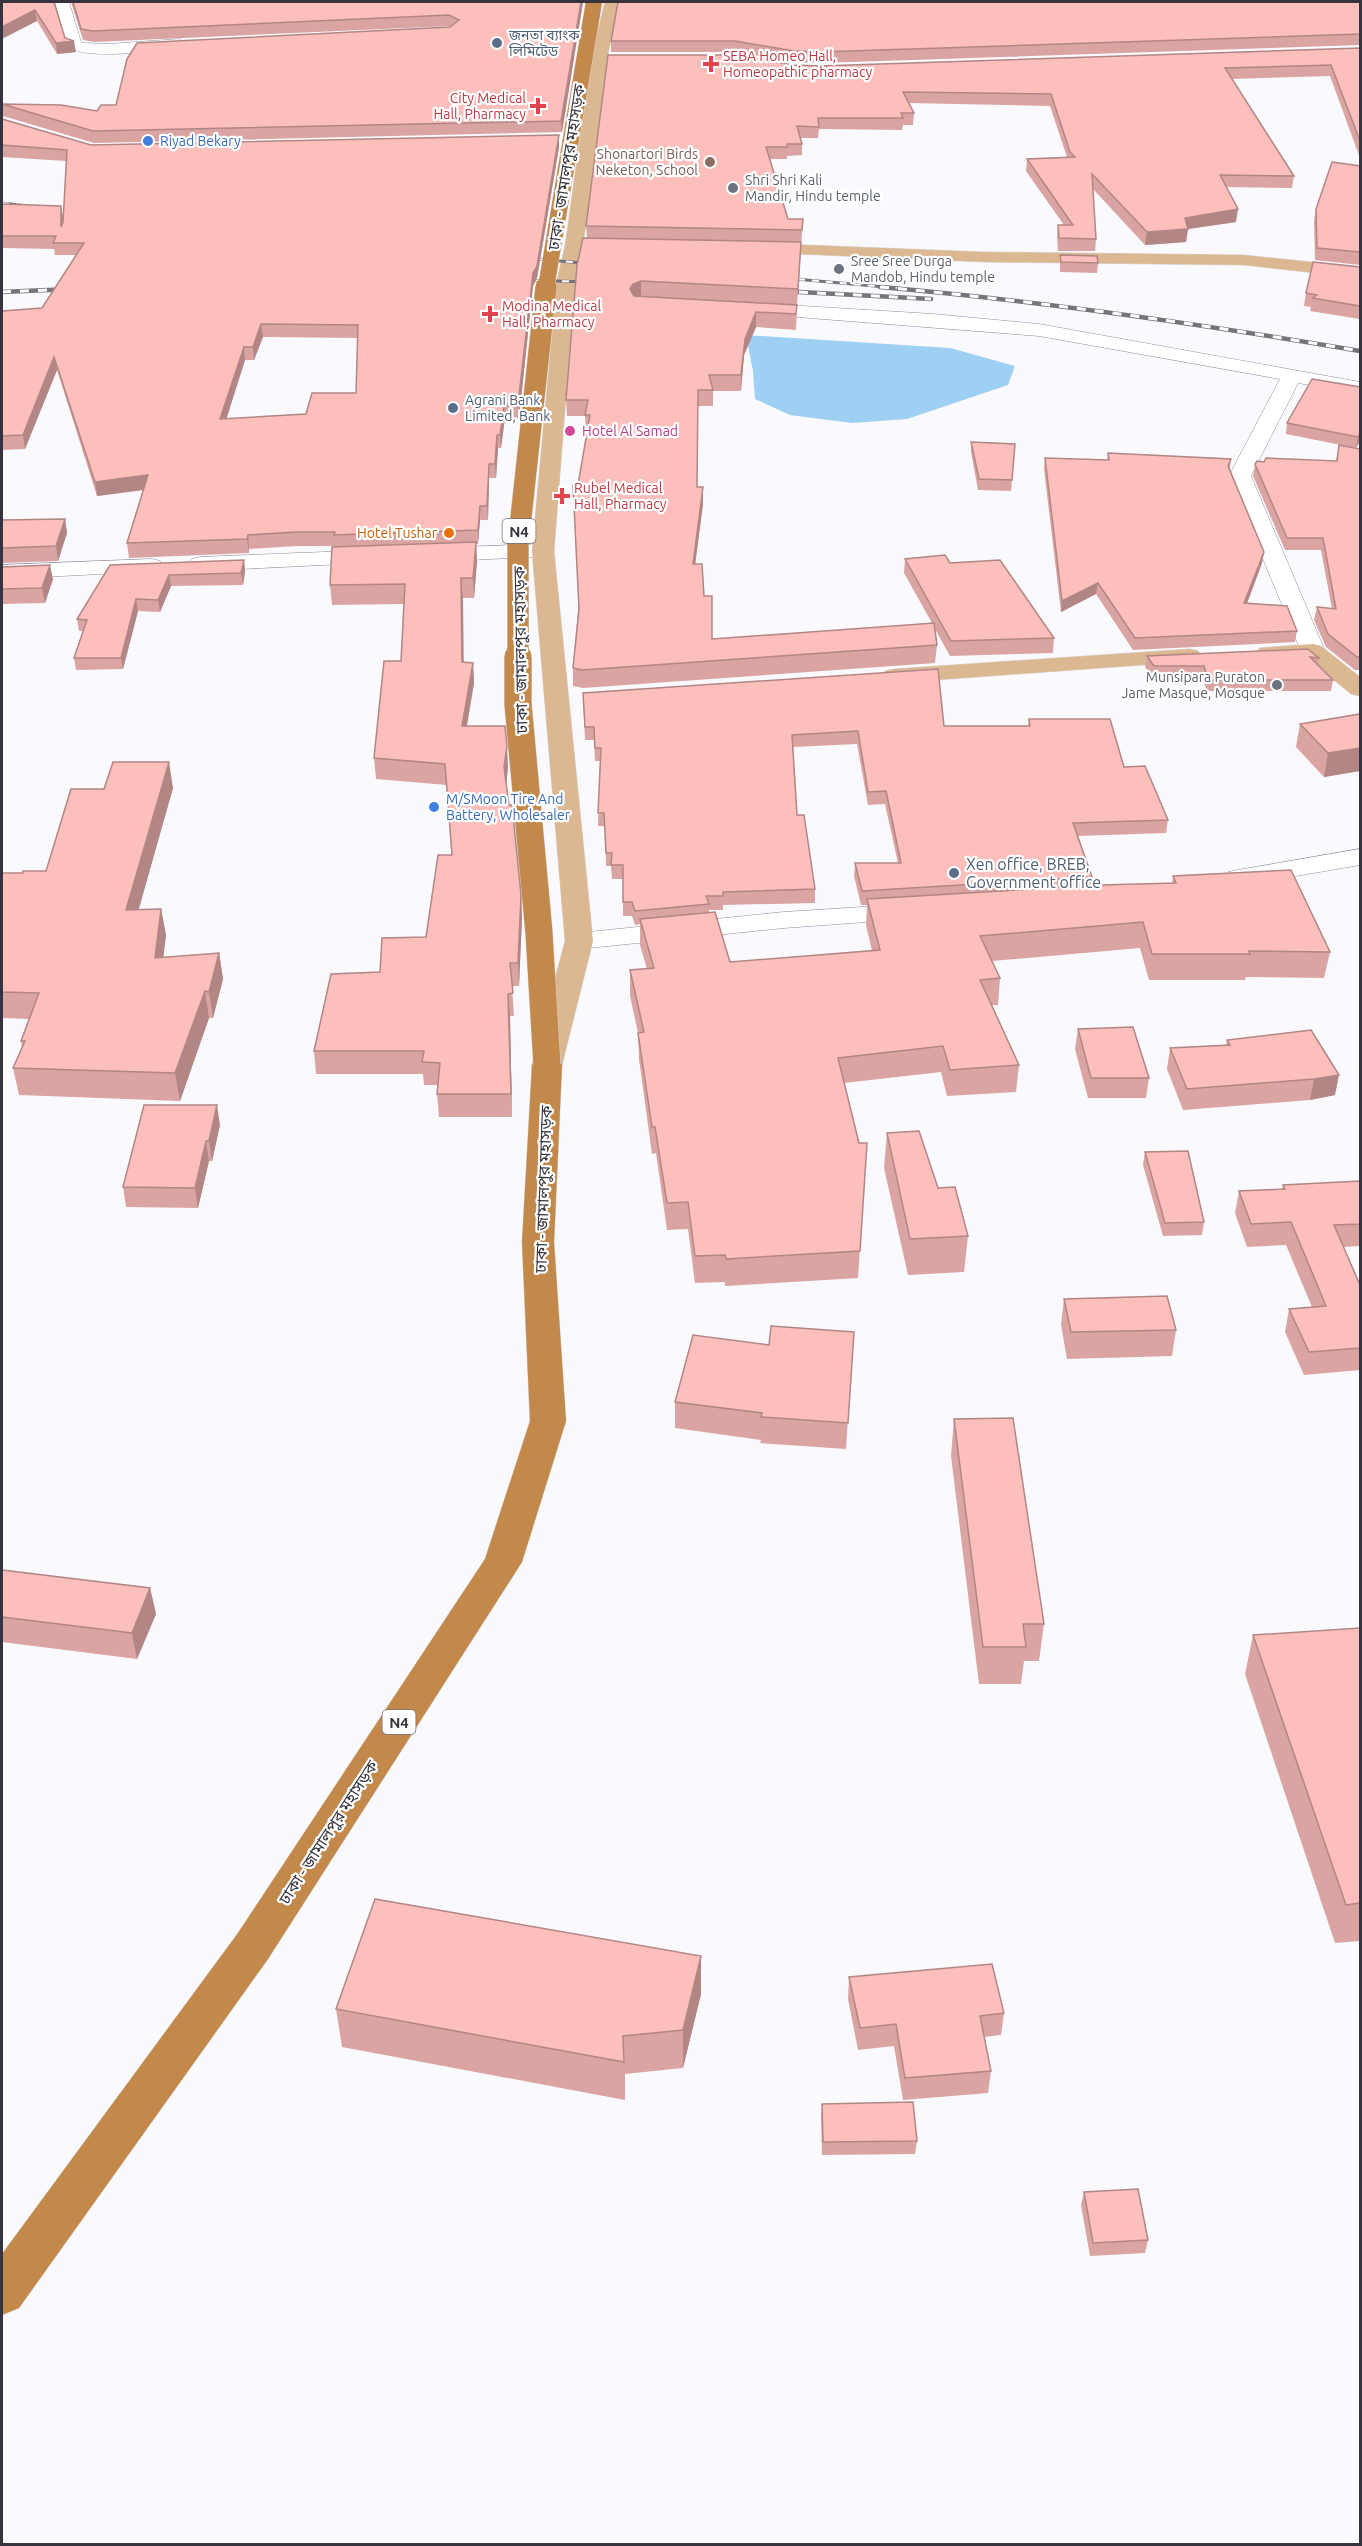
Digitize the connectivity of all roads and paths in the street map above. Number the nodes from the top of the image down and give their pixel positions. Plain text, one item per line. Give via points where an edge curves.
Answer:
1 (62, 2) edge
2 (594, 2) edge
3 (612, 2) edge
4 (199, 43) edge
5 (552, 139) edge
6 (587, 139) junction
7 (574, 246) junction
8 (597, 247) edge
9 (733, 248) edge
10 (1360, 273) edge
11 (730, 309) edge
12 (1292, 375) junction
13 (1360, 388) edge
14 (543, 551) junction
15 (2, 572) edge
16 (1313, 651) junction
17 (868, 677) edge
18 (1360, 689) edge
19 (1360, 857) edge
20 (1210, 883) edge
21 (934, 910) edge
22 (579, 941) junction
23 (547, 1065) junction
24 (2, 2292) edge

1 - 4 street via 77,47
2 - 23 highway, ঢাকা - জামালপুর মহাসড়ক / N4, bridge via 544,300 518,545 518,704
3 - 6 main road via 605,59
5 - 6 main road
6 - 7 main road
7 - 8 main road
7 - 14 main road via 566,280
9 - 10 main road via 984,257 1244,260
11 - 12 street via 1039,330
12 - 13 street
12 - 16 street via 1240,476
14 - 15 street
14 - 22 main road via 568,699
16 - 17 main road
16 - 18 main road
19 - 20 street
21 - 22 street via 784,920
22 - 23 main road
23 - 24 highway, ঢাকা - জামালপুর মহাসড়ক / N4 via 538,1242 548,1421 503,1562 253,1946

